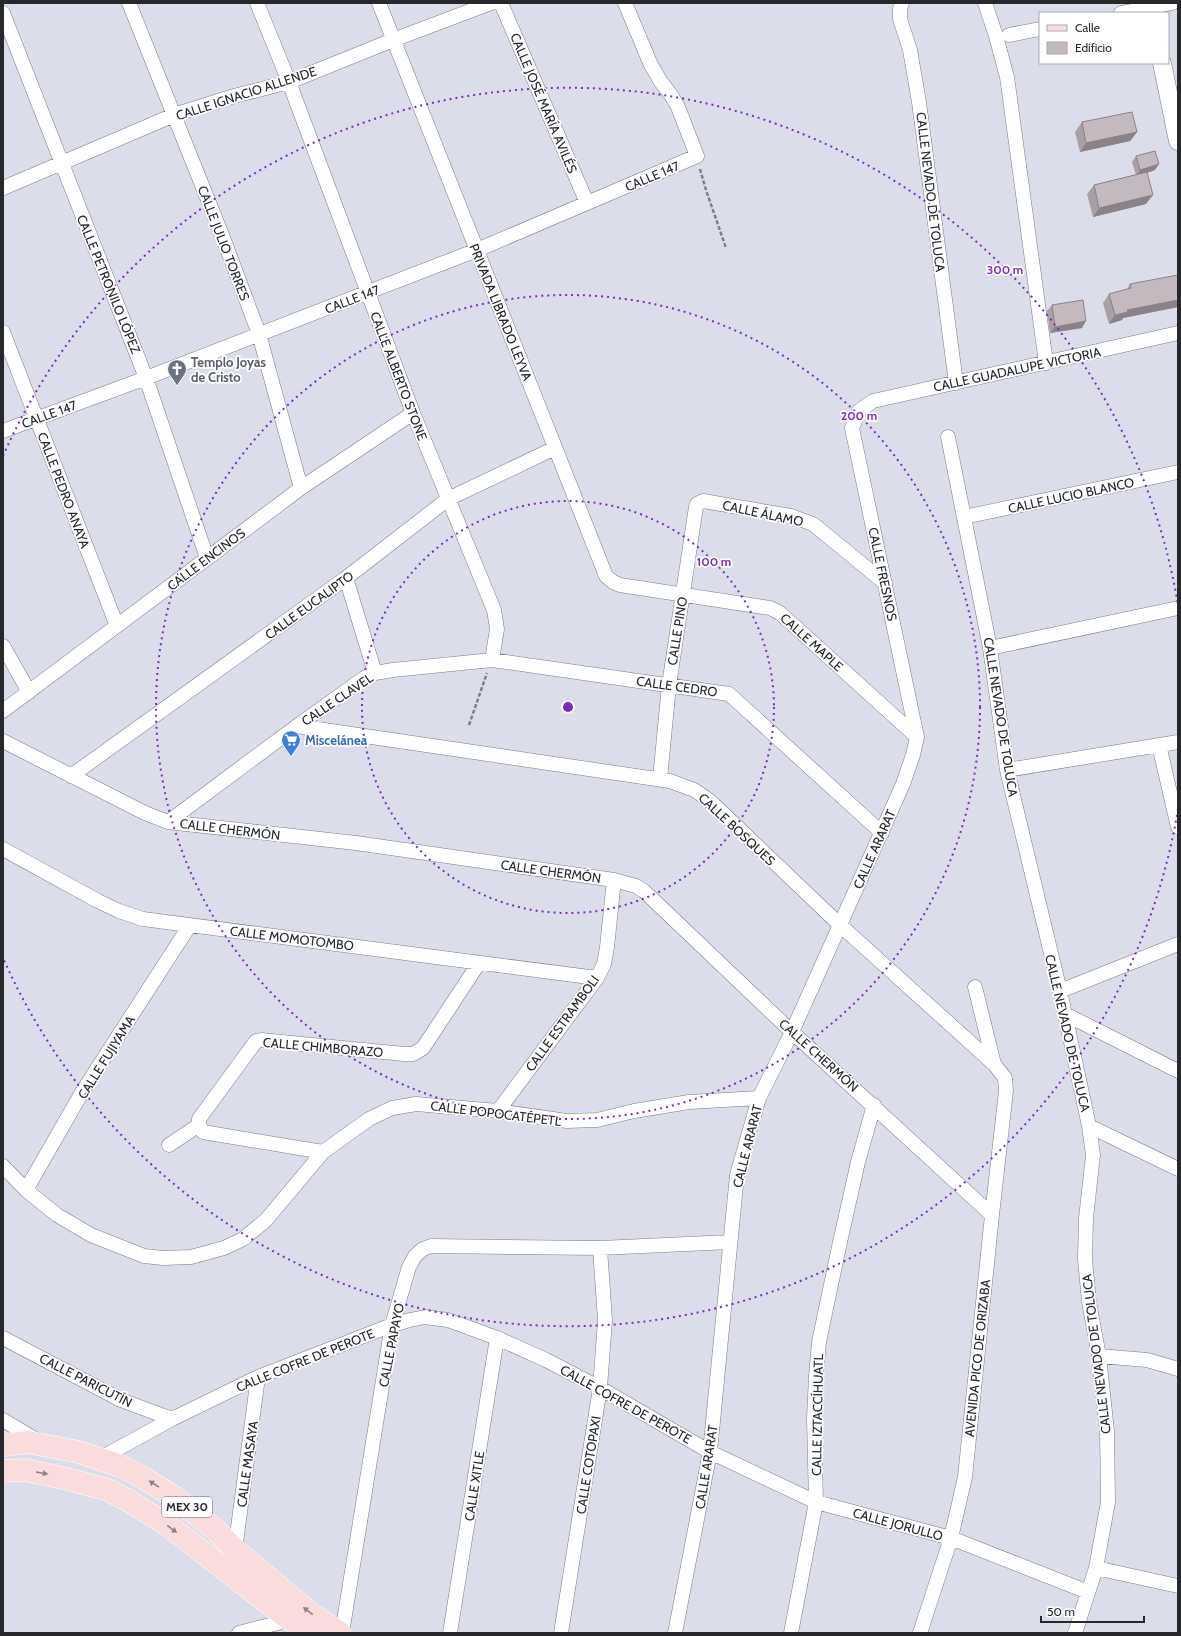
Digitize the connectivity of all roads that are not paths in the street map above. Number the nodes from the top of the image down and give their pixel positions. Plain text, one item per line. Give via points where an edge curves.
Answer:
1 (129, 3) edge
2 (257, 3) edge
3 (379, 3) edge
4 (491, 3) edge
5 (501, 3) edge
6 (625, 3) edge
7 (902, 3) edge
8 (985, 3) edge
9 (1172, 3) edge
10 (1151, 8) edge
11 (1127, 12) edge
12 (3, 13) edge
13 (1039, 29) edge
14 (1009, 35) dead end
15 (394, 40) junction
16 (1162, 64) edge
17 (289, 82) junction
18 (174, 115) junction
19 (1178, 141) edge
20 (61, 164) junction
21 (3, 188) edge
22 (587, 203) junction
23 (477, 250) junction
24 (368, 293) junction
25 (3, 332) edge
26 (259, 334) junction
27 (1178, 334) edge
28 (1046, 363) junction
29 (146, 378) junction
30 (956, 383) junction
31 (859, 411) joint
32 (413, 413) junction
33 (37, 419) junction
34 (3, 431) edge
35 (948, 437) dead end
36 (555, 448) junction
37 (1178, 472) edge
38 (301, 488) junction
39 (448, 498) junction
40 (696, 507) joint
41 (964, 517) junction
42 (207, 558) junction
43 (346, 578) junction
44 (613, 582) joint
45 (884, 583) junction
46 (682, 594) junction
47 (1178, 608) edge
48 (117, 626) junction
49 (3, 646) edge
50 (990, 648) junction
51 (492, 660) junction
52 (374, 673) junction
53 (669, 685) junction
54 (29, 692) junction
55 (3, 711) edge
56 (297, 726) junction
57 (917, 737) junction
58 (3, 741) edge
59 (1178, 742) edge
60 (1159, 745) junction
61 (1007, 770) junction
62 (71, 776) junction
63 (660, 779) junction
64 (168, 822) junction
65 (1178, 827) edge
66 (882, 834) junction
67 (3, 849) edge
68 (614, 880) junction
69 (190, 925) junction
70 (840, 925) junction
71 (1178, 944) edge
72 (479, 963) junction
73 (597, 978) junction
74 (975, 987) dead end
75 (1060, 991) junction
76 (1065, 1014) junction
77 (792, 1032) junction
78 (994, 1064) junction
79 (1178, 1071) edge
80 (1004, 1078) joint
81 (759, 1098) junction
82 (874, 1105) junction
83 (498, 1111) junction
84 (199, 1125) junction
85 (1089, 1126) junction
86 (169, 1145) dead end
87 (324, 1152) junction
88 (3, 1166) edge
89 (1178, 1169) edge
90 (26, 1190) junction
91 (992, 1215) junction
92 (730, 1242) junction
93 (600, 1248) junction
94 (392, 1326) junction
95 (3, 1338) edge
96 (497, 1338) junction
97 (1099, 1356) junction
98 (1178, 1369) edge
99 (258, 1377) junction
100 (600, 1388) junction
101 (172, 1419) junction
102 (3, 1420) edge
103 (3, 1445) edge
104 (46, 1445) junction
105 (710, 1452) junction
106 (99, 1459) junction
107 (3, 1470) edge
108 (816, 1502) junction
109 (951, 1538) junction
110 (235, 1550) junction
111 (1096, 1568) junction
112 (1178, 1586) edge
113 (1088, 1592) junction
114 (286, 1617) junction
115 (259, 1631) edge
116 (239, 1633) edge
117 (311, 1633) edge
118 (341, 1633) edge
119 (450, 1633) edge
120 (561, 1633) edge
121 (675, 1633) edge
122 (792, 1633) edge
123 (920, 1633) edge
124 (1075, 1633) edge

1 - 18 street, CALLE JULIO TORRES
2 - 17 street, CALLE ALBERTO STONE
3 - 15 street, PRIVADA LIBRADO LEYVA
4 - 15 street, CALLE IGNACIO ALLENDE
5 - 22 street, CALLE JOSÉ MARÍA AVILÉS
6 - 22 street, CALLE 147 via 651,65 678,107 697,156
7 - 30 street, CALLE NEVADO DE TOLUCA via 900,19 910,50 919,102
8 - 28 street via 1008,77
9 - 10 street
10 - 11 street
12 - 20 street, CALLE PETRONILO LÓPEZ
13 - 14 street
15 - 17 street, CALLE IGNACIO ALLENDE
15 - 23 street, PRIVADA LIBRADO LEYVA
16 - 19 street
17 - 18 street, CALLE IGNACIO ALLENDE
17 - 24 street, CALLE ALBERTO STONE
18 - 20 street, CALLE IGNACIO ALLENDE
18 - 26 street, CALLE JULIO TORRES
20 - 21 street, CALLE IGNACIO ALLENDE
20 - 29 street, CALLE PETRONILO LÓPEZ
22 - 23 street, CALLE 147
23 - 24 street, CALLE 147
23 - 36 street, PRIVADA LIBRADO LEYVA
24 - 26 street, CALLE 147
24 - 32 street, CALLE ALBERTO STONE
25 - 33 street, CALLE PEDRO ANAYA
26 - 29 street, CALLE 147
26 - 38 street, CALLE JULIO TORRES
27 - 28 street, CALLE GUADALUPE VICTORIA
28 - 30 street, CALLE GUADALUPE VICTORIA
29 - 33 street, CALLE 147
29 - 42 street, CALLE PETRONILO LÓPEZ
30 - 31 street, CALLE GUADALUPE VICTORIA via 873,401
31 - 45 street, CALLE FRESNOS via 852,428
32 - 38 street, CALLE ENCINOS
32 - 39 street, CALLE ALBERTO STONE
33 - 34 street, CALLE 147
33 - 48 street, CALLE PEDRO ANAYA
35 - 41 street, CALLE NEVADO DE TOLUCA
36 - 39 street, CALLE EUCALIPTO
36 - 44 street, PRIVADA LIBRADO LEYVA via 606,576
37 - 41 street, CALLE LUCIO BLANCO
38 - 42 street, CALLE ENCINOS
39 - 43 street, CALLE EUCALIPTO
39 - 51 street, CALLE ALBERTO STONE via 494,610 497,629
40 - 45 street, CALLE ÁLAMO via 703,501 805,520
40 - 46 street, CALLE PINO
41 - 50 street, CALLE NEVADO DE TOLUCA
42 - 48 street, CALLE ENCINOS
43 - 52 street
43 - 62 street, CALLE EUCALIPTO
44 - 46 street, CALLE MAPLE
45 - 57 street, CALLE FRESNOS
46 - 53 street, CALLE PINO
46 - 57 street, CALLE MAPLE via 770,608 780,613
47 - 50 street
48 - 54 street, CALLE ENCINOS
49 - 54 street
50 - 61 street, CALLE NEVADO DE TOLUCA
51 - 52 street, CALLE CLAVEL
51 - 53 street, CALLE CEDRO
52 - 56 street, CALLE CLAVEL
53 - 63 street, CALLE PINO
53 - 66 street, CALLE CEDRO via 729,694
54 - 55 street, CALLE ENCINOS
56 - 63 street, CALLE BOSQUES
56 - 64 street, CALLE CLAVEL
57 - 66 street, CALLE ARARAT via 903,784
58 - 62 street, CALLE CHERMÓN
59 - 60 street
60 - 61 street
60 - 65 street
61 - 75 street, CALLE NEVADO DE TOLUCA
62 - 64 street, CALLE CHERMÓN
63 - 70 street, CALLE BOSQUES via 682,784 708,800
64 - 68 street, CALLE CHERMÓN via 356,844
66 - 70 street, CALLE ARARAT
67 - 69 street, CALLE MOMOTOMBO via 119,912 143,919
68 - 73 street, CALLE ESTRAMBOLI via 604,964
68 - 77 street, CALLE CHERMÓN via 644,891
69 - 72 street, CALLE MOMOTOMBO
69 - 90 street, CALLE FUJIYAMA via 84,1090
70 - 77 street, CALLE ARARAT
70 - 78 street, CALLE BOSQUES
71 - 75 street
72 - 73 street, CALLE MOMOTOMBO
72 - 84 street, CALLE CHIMBORAZO via 423,1048 413,1054 256,1041 199,1119
73 - 83 street, CALLE ESTRAMBOLI
74 - 78 street
75 - 76 street, CALLE NEVADO DE TOLUCA
76 - 79 street
76 - 85 street, CALLE NEVADO DE TOLUCA
77 - 81 street, CALLE ARARAT
77 - 82 street, CALLE CHERMÓN
78 - 80 street, CALLE BOSQUES
80 - 91 street, AVENIDA PICO DE ORIZABA via 1006,1092
81 - 83 street, CALLE POPOCATÉPETL via 689,1102 597,1120 567,1121
81 - 92 street, CALLE ARARAT via 737,1175
82 - 91 street, CALLE CHERMÓN
82 - 108 street, CALLE IZTACCÍHUATL via 858,1162 819,1342 814,1418
83 - 87 street, CALLE POPOCATÉPETL via 416,1104 392,1108 369,1119
84 - 86 street
84 - 87 street via 203,1132
85 - 89 street
85 - 97 street, CALLE NEVADO DE TOLUCA via 1093,1155 1086,1218 1085,1259 1089,1302
87 - 90 street, CALLE POPOCATÉPETL via 266,1220 243,1239 224,1248 191,1257 144,1256 116,1246 57,1215
88 - 90 street, CALLE POPOCATÉPETL
91 - 109 street, AVENIDA PICO DE ORIZABA via 965,1477
92 - 93 street, CALLE PAPAYO
92 - 105 street, CALLE ARARAT
93 - 94 street, CALLE PAPAYO via 432,1246 423,1249 415,1256 409,1267
93 - 100 street, CALLE COTOPAXI via 605,1320
94 - 96 street, CALLE COFRE DE PEROTE via 425,1317 448,1320
94 - 99 street, CALLE COFRE DE PEROTE
94 - 118 street, CALLE PAPAYO
95 - 101 street, CALLE PARICUTÍN via 121,1400
96 - 100 street, CALLE COFRE DE PEROTE
96 - 119 street, CALLE XITLE
97 - 98 street via 1147,1360
97 - 111 street, CALLE NEVADO DE TOLUCA via 1107,1431 1108,1502
99 - 101 street, CALLE COFRE DE PEROTE
99 - 110 street, CALLE MASAYA
100 - 105 street, CALLE COFRE DE PEROTE
100 - 120 street, CALLE COTOPAXI
101 - 106 street, CALLE COFRE DE PEROTE
102 - 104 street
103 - 104 main road, MEX 30 via 27,1442
104 - 106 main road, MEX 30
105 - 108 street, CALLE JORULLO
105 - 121 street, CALLE ARARAT
110 -> 106 main road, MEX 30 via 217,1531 174,1497 145,1479
107 -> 114 main road, MEX 30 via 25,1470 68,1478 108,1490 169,1526
108 - 109 street, CALLE JORULLO
108 - 122 street, CALLE IZTACCÍHUATL
109 - 113 street, CALLE JORULLO
109 - 123 street, AVENIDA PICO DE ORIZABA
118 -> 110 main road, MEX 30 via 310,1613
111 - 112 street
111 - 113 street, CALLE NEVADO DE TOLUCA
113 - 124 street, CALLE NEVADO DE TOLUCA
114 - 115 street
114 - 117 main road, MEX 30
115 - 116 street

